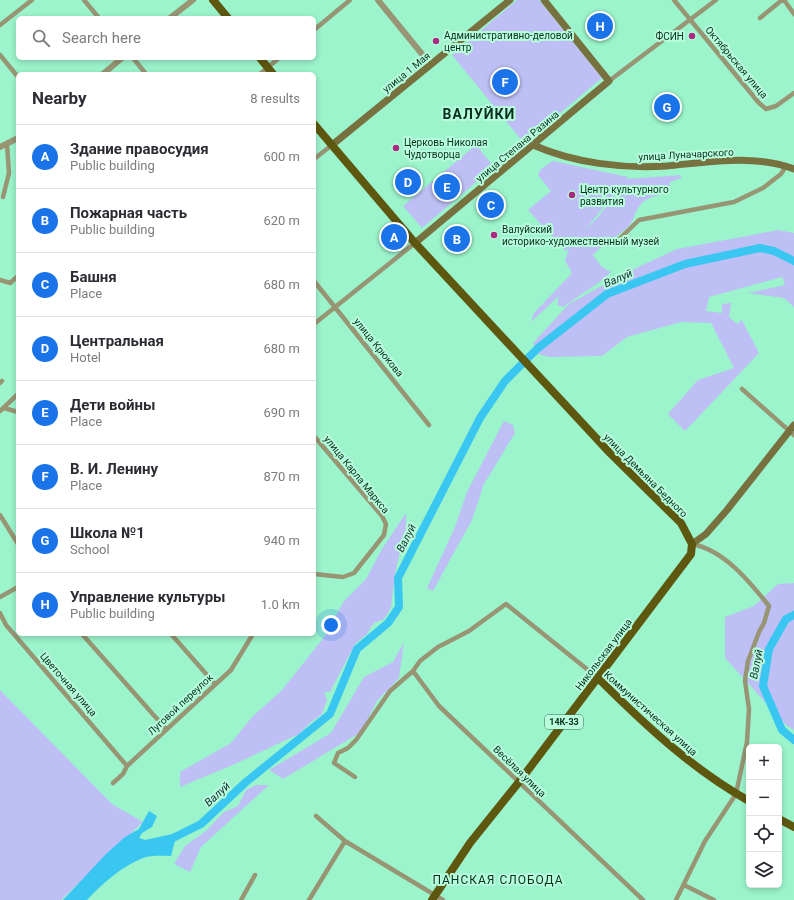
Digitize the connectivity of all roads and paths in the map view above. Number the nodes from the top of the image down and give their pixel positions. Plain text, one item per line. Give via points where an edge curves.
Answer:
1 (32, 0) edge
2 (84, 0) edge
3 (192, 0) edge
4 (213, 0) edge
5 (350, 0) edge
6 (378, 0) edge
7 (510, 0) edge
8 (544, 0) edge
9 (674, 0) edge
10 (716, 0) edge
11 (783, 0) edge
12 (794, 14) edge
13 (97, 16) edge
14 (172, 16) edge
15 (226, 16) edge
16 (760, 18) dead end
17 (691, 20) junction
18 (0, 25) edge
19 (316, 28) edge
20 (0, 55) edge
21 (426, 59) dead end
22 (120, 60) edge
23 (135, 60) edge
24 (262, 60) edge
25 (278, 60) edge
26 (271, 71) edge
27 (105, 72) edge
28 (144, 72) edge
29 (16, 75) edge
30 (610, 81) junction
31 (794, 93) edge
32 (316, 126) edge
33 (16, 139) edge
34 (8, 144) junction
35 (533, 145) junction
36 (332, 146) junction
37 (0, 147) edge
38 (316, 158) edge
39 (786, 166) junction
40 (794, 169) edge
41 (3, 197) dead end
42 (415, 242) junction
43 (615, 243) dead end
44 (16, 278) edge
45 (0, 280) edge
46 (316, 283) edge
47 (335, 306) junction
48 (316, 322) edge
49 (742, 389) dead end
50 (16, 396) edge
51 (2, 410) edge
52 (16, 412) edge
53 (430, 425) dead end
54 (792, 430) edge
55 (316, 438) edge
56 (0, 515) edge
57 (16, 541) edge
58 (692, 544) junction
59 (316, 574) edge
60 (16, 588) edge
61 (0, 597) edge
62 (0, 613) edge
63 (84, 636) edge
64 (173, 636) edge
65 (252, 636) edge
66 (413, 671) junction
67 (598, 678) junction
68 (215, 684) junction
69 (166, 729) junction
70 (127, 766) junction
71 (355, 777) dead end
72 (519, 782) junction
73 (113, 783) dead end
74 (736, 794) junction
75 (746, 799) edge
76 (316, 816) dead end
77 (782, 820) edge
78 (794, 827) edge
79 (345, 842) junction
80 (255, 875) dead end
81 (684, 885) junction
82 (434, 898) edge
83 (241, 900) edge
84 (310, 900) edge
85 (443, 900) edge
86 (643, 900) edge
87 (676, 900) edge
88 (714, 900) edge

1 - 18 street
2 - 13 street
3 - 14 street
4 - 15 main road
5 - 19 street
6 - 21 street
7 - 36 main road, улица 1 Мая
8 - 30 main road
9 - 17 street, Октябрьская улица
10 - 17 street, улица Степана Разина
11 - 12 street
11 - 16 street
17 - 30 street, улица Степана Разина
17 - 31 street, Октябрьская улица via 766,109 776,106
20 - 29 street
22 - 27 street
23 - 28 street
24 - 26 main road
25 - 26 street
30 - 35 main road, улица Степана Разина
32 - 36 main road, улица Демьяна Бедного
33 - 34 street
34 - 37 street
34 - 41 street via 9,173
35 - 39 main road, улица Луначарского via 560,155 616,166 668,166 733,160
35 - 42 main road, улица Степана Разина
36 - 38 street, улица 1 Мая
36 - 42 main road, улица Демьяна Бедного
39 - 40 main road, улица Луначарского
39 - 43 street via 781,174 763,188 734,202 640,220
42 - 47 street, улица Степана Разина
42 - 58 main road, улица Демьяна Бедного via 610,453 681,523
44 - 45 street via 10,283
46 - 47 street, улица Крюкова
47 - 48 street, улица Степана Разина
47 - 53 street, улица Крюкова
49 - 54 street
50 - 51 street
51 - 52 street
54 - 58 main road via 706,534
55 - 59 street, улица Карла Маркса via 386,524 384,535 354,572 343,577
56 - 57 street
58 - 67 main road, Никольская улица / 14К-33 via 691,554
58 - 74 street via 704,546 731,565 769,606 749,658 746,681 749,709 746,742
60 - 61 street
62 - 70 street, Цветочная улица via 6,625
63 - 69 street
64 - 68 street
65 - 68 street, Луговой переулок via 231,670
66 - 67 street, Коммунистическая улица via 420,661 438,647 469,631 506,604
66 - 71 street via 390,691 356,740 335,758 334,763
66 - 72 street, Весёлая улица via 439,706
67 - 72 main road, Никольская улица / 14К-33
67 - 74 main road, Коммунистическая улица via 690,762
68 - 69 street, Луговой переулок
69 - 70 street, Луговой переулок
70 - 73 street, Луговой переулок via 124,774
72 - 82 main road, Никольская улица / 14К-33 via 470,843
72 - 86 street, Весёлая улица
74 - 75 main road, Коммунистическая улица
74 - 81 street via 705,841
76 - 79 street
77 - 78 main road
79 - 82 street
79 - 84 street
80 - 83 street
81 - 87 street
81 - 88 street
82 - 85 street

